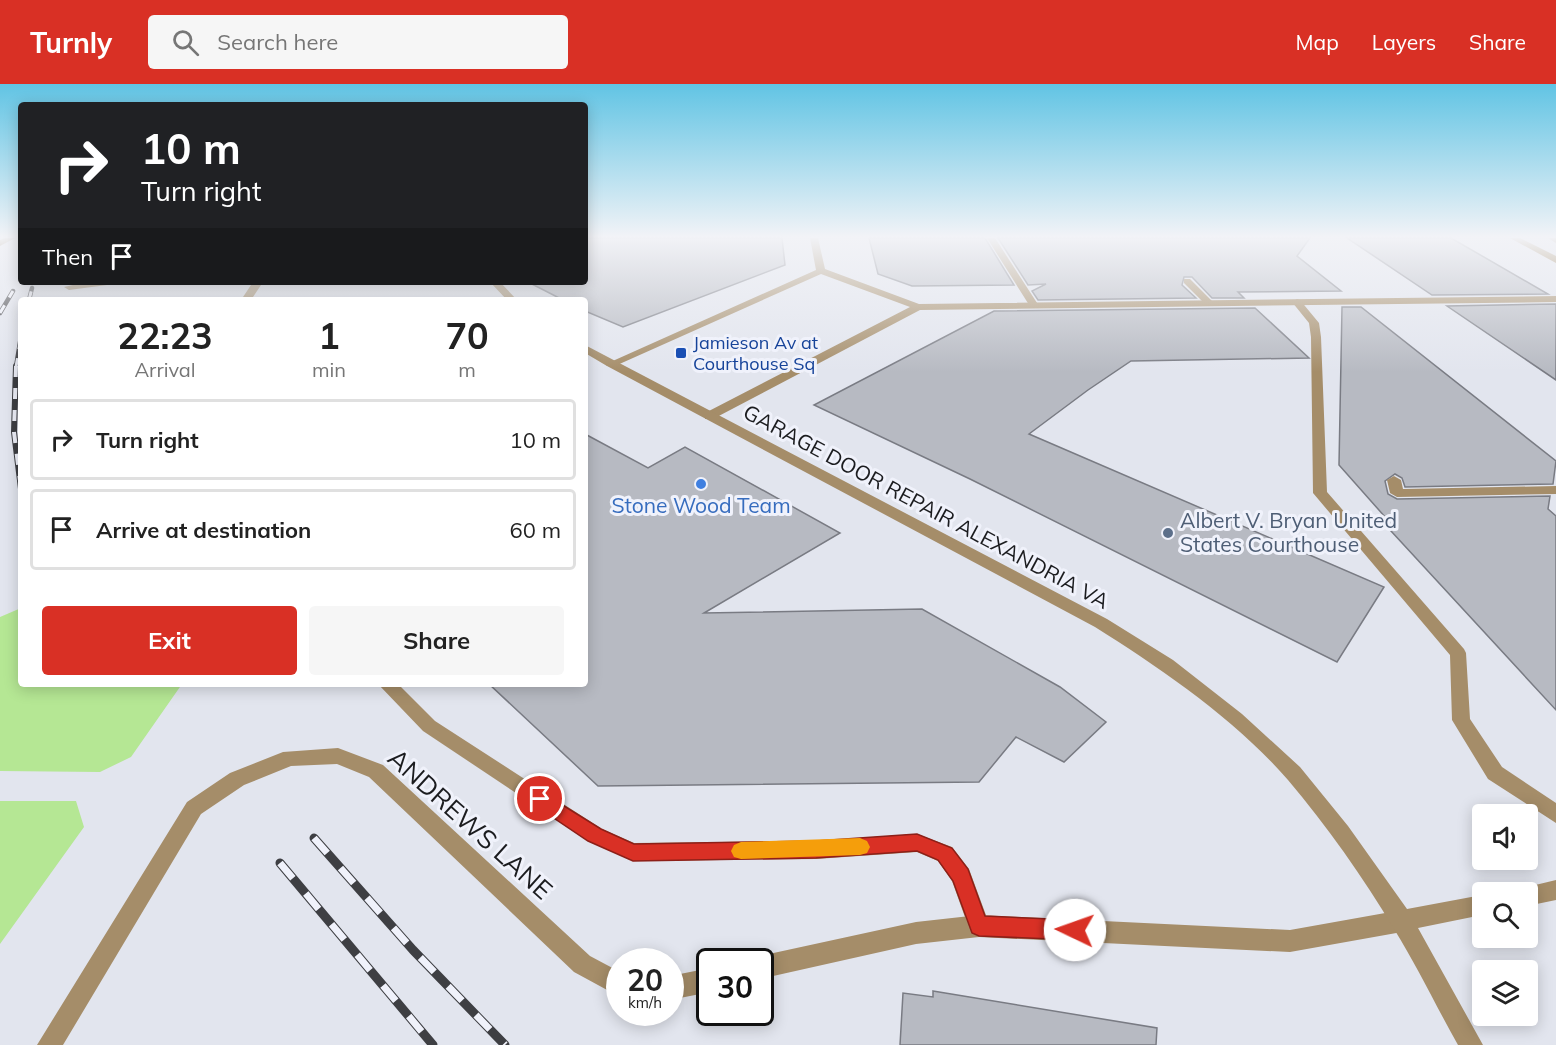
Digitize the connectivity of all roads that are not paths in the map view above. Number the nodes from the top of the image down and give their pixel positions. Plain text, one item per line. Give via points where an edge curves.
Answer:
1 (794, 283) edge
2 (853, 283) edge
3 (1019, 283) edge
4 (1189, 283) edge
5 (78, 285) edge
6 (498, 285) edge
7 (69, 286) dead end
8 (509, 297) edge
9 (1556, 299) edge
10 (1297, 302) junction
11 (1209, 303) junction
12 (1034, 306) junction
13 (918, 307) junction
14 (588, 350) edge
15 (611, 364) junction
16 (709, 416) junction
17 (1394, 480) dead end
18 (1556, 490) edge
19 (390, 687) edge
20 (1556, 814) edge
21 (1556, 890) edge
22 (1538, 894) edge
23 (1472, 907) edge
24 (1402, 921) junction
25 (979, 926) junction
26 (774, 966) edge
27 (606, 977) edge
28 (49, 1045) edge
29 (1471, 1045) edge

1 - 15 street
2 - 13 street
3 - 12 street
4 - 11 street
5 - 7 street
6 - 8 street
9 - 10 street
10 - 11 street
10 - 20 street via 1314,323 1316,337 1320,493 1458,653 1461,720 1495,773
11 - 12 street
12 - 13 street
13 - 16 street
14 - 15 street, GARAGE DOOR REPAIR ALEXANDRIA VA
15 - 16 street, GARAGE DOOR REPAIR ALEXANDRIA VA
16 - 24 street, GARAGE DOOR REPAIR ALEXANDRIA VA via 1111,628 1167,664 1236,719 1293,773 1341,832
17 - 18 street via 1397,493
19 - 25 street via 429,726 595,835 633,852 816,850 917,843 945,854 961,876
21 - 22 street
23 - 24 street
24 - 25 street via 1290,940
24 - 29 street, GARAGE DOOR REPAIR ALEXANDRIA VA
25 - 26 street via 916,933
27 - 28 street, ANDREWS LANE via 582,964 376,771 338,756 290,758 237,779 194,808

